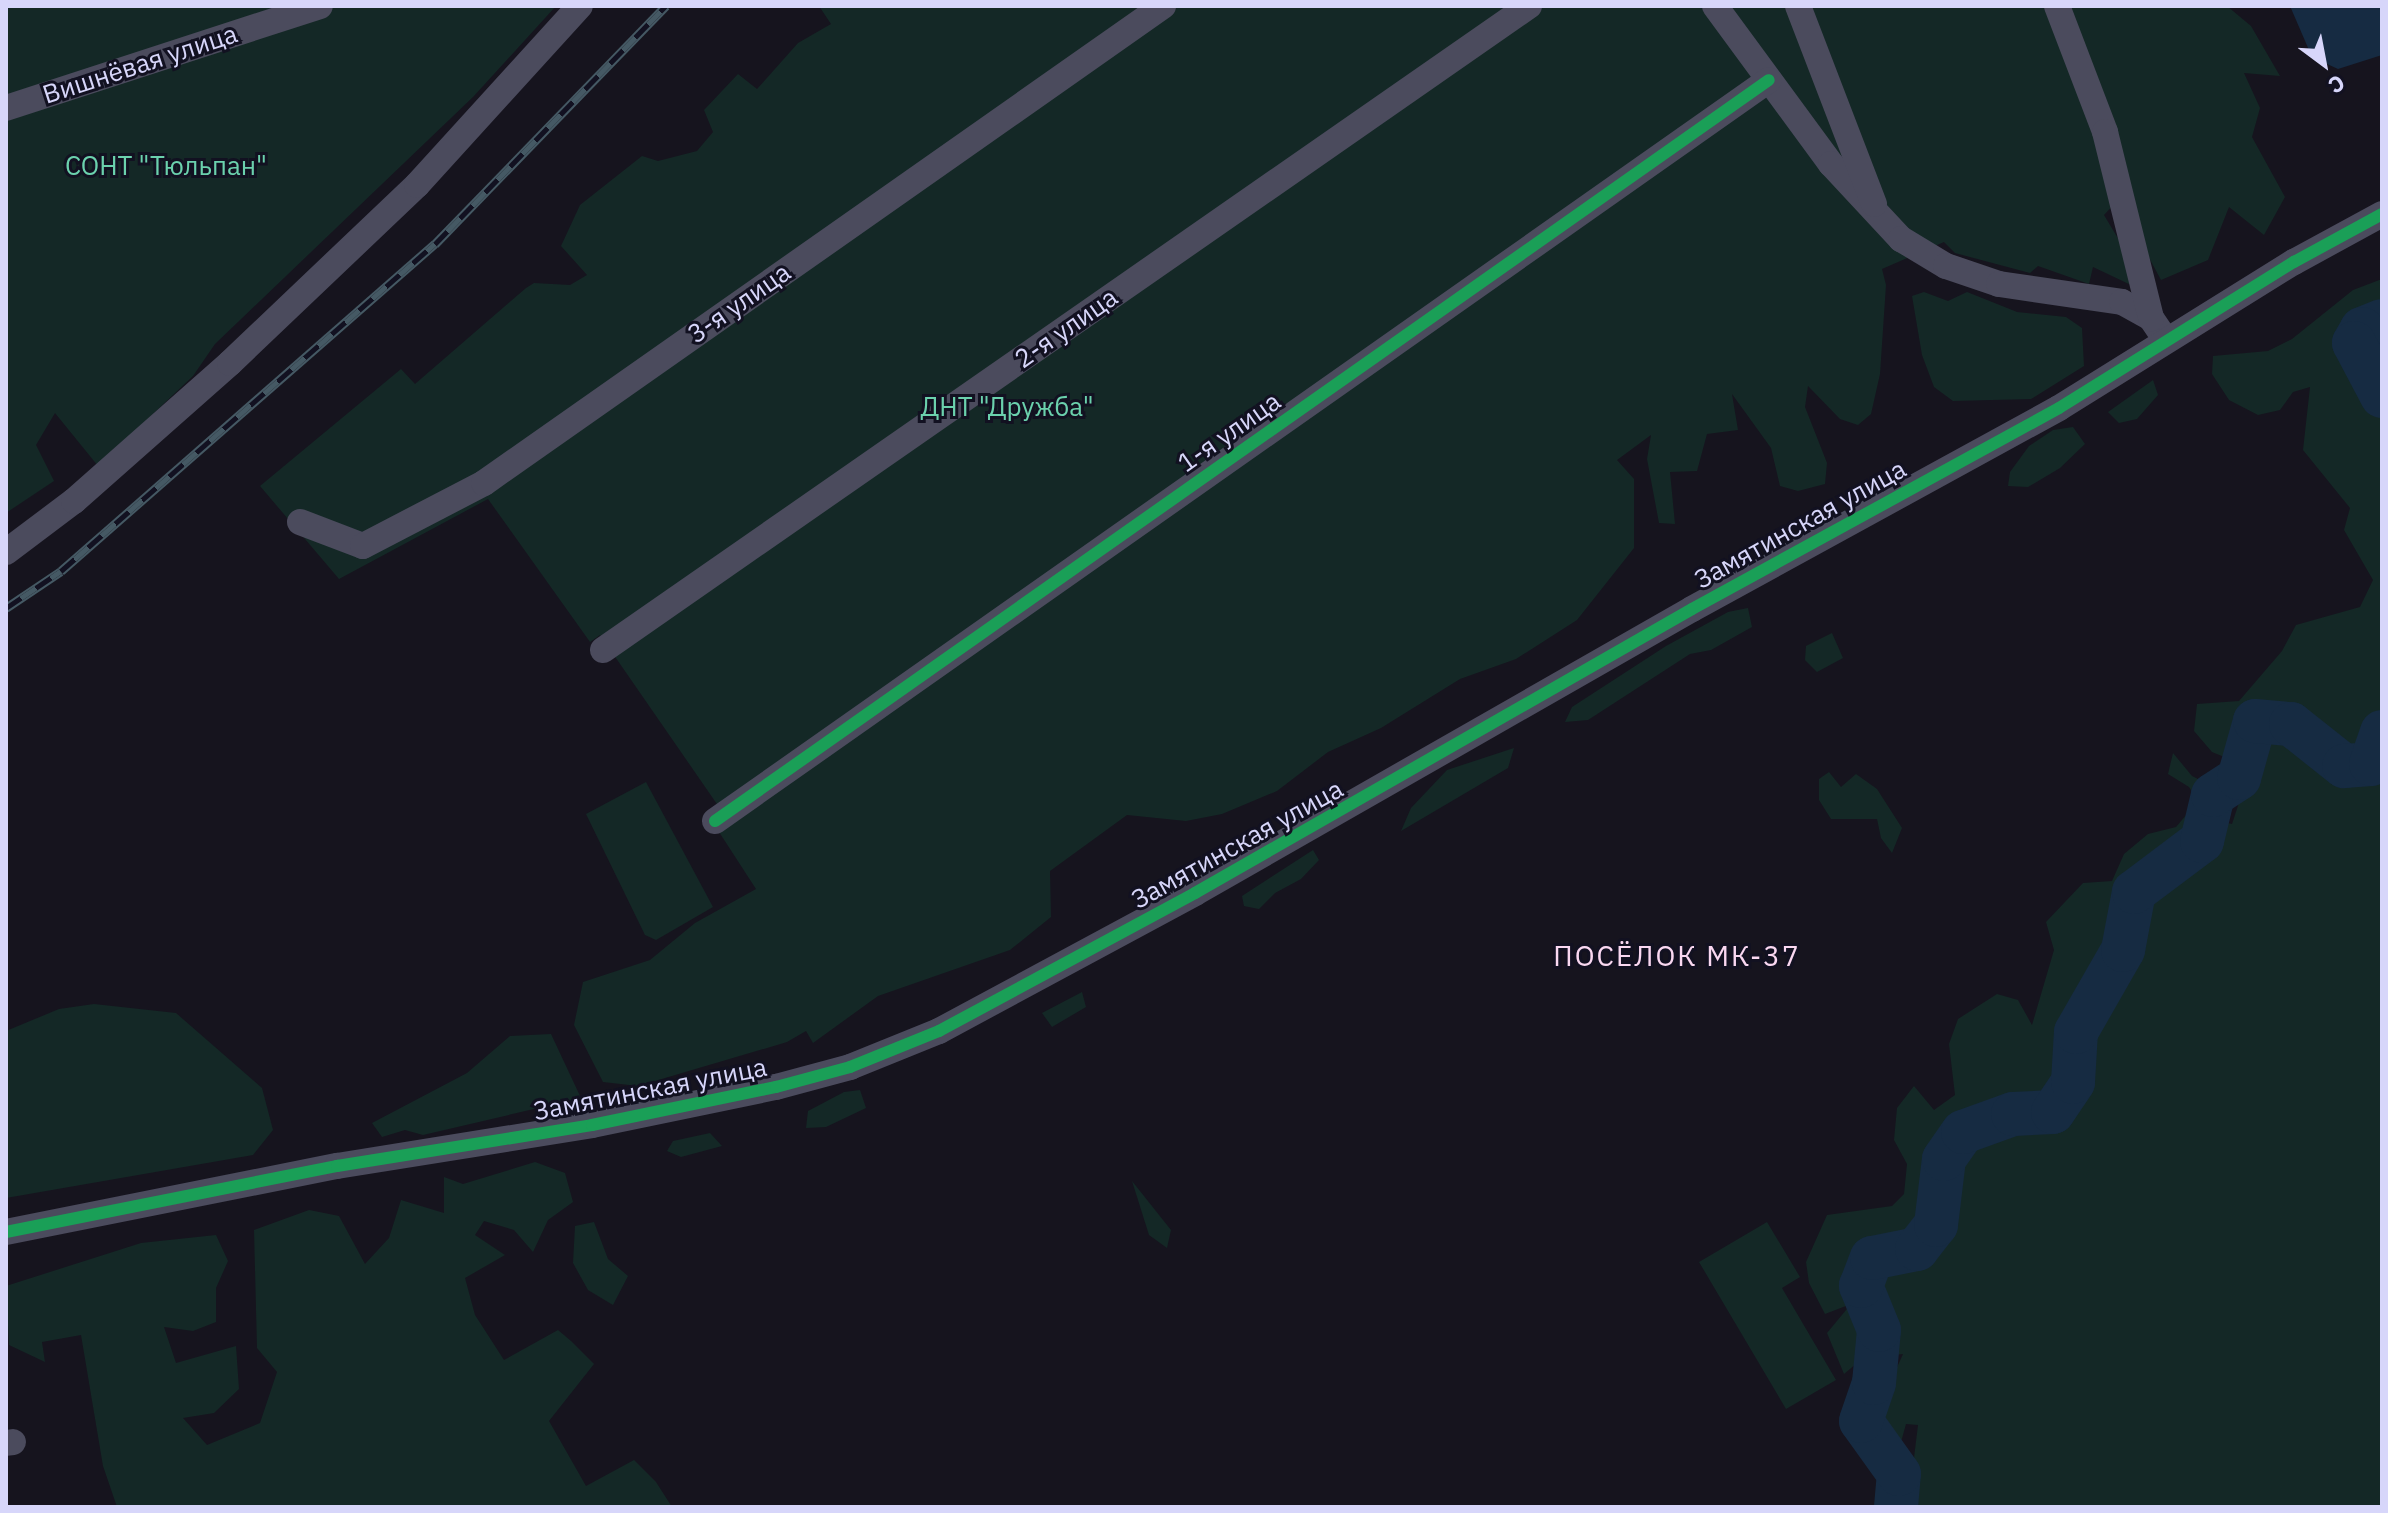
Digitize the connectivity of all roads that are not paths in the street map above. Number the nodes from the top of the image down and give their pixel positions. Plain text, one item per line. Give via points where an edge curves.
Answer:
1 (320, 6) edge
2 (580, 6) edge
3 (1163, 6) edge
4 (1529, 6) edge
5 (1715, 6) edge
6 (1798, 6) edge
7 (2057, 6) edge
8 (1769, 80) junction
9 (6, 108) edge
10 (2382, 214) edge
11 (1879, 219) junction
12 (2151, 318) junction
13 (2166, 340) junction
14 (300, 522) dead end
15 (6, 552) edge
16 (603, 650) dead end
17 (715, 821) dead end
18 (6, 1232) edge

1 - 9 street, Вишнёвая улица
2 - 15 street via 395,206 230,363 74,501
3 - 14 street, 3-я улица via 484,483 363,546
4 - 16 street, 2-я улица
5 - 8 street
6 - 11 street
7 - 12 street via 2105,132
8 - 11 street
8 - 17 street, 1-я улица
10 - 13 street, Замятинская улица
11 - 12 street via 1946,266 2034,292 2122,302
12 - 13 street
13 - 18 street, Замятинская улица via 2059,408 1704,602 1195,893 971,1016 891,1051 776,1087 635,1117 337,1166

